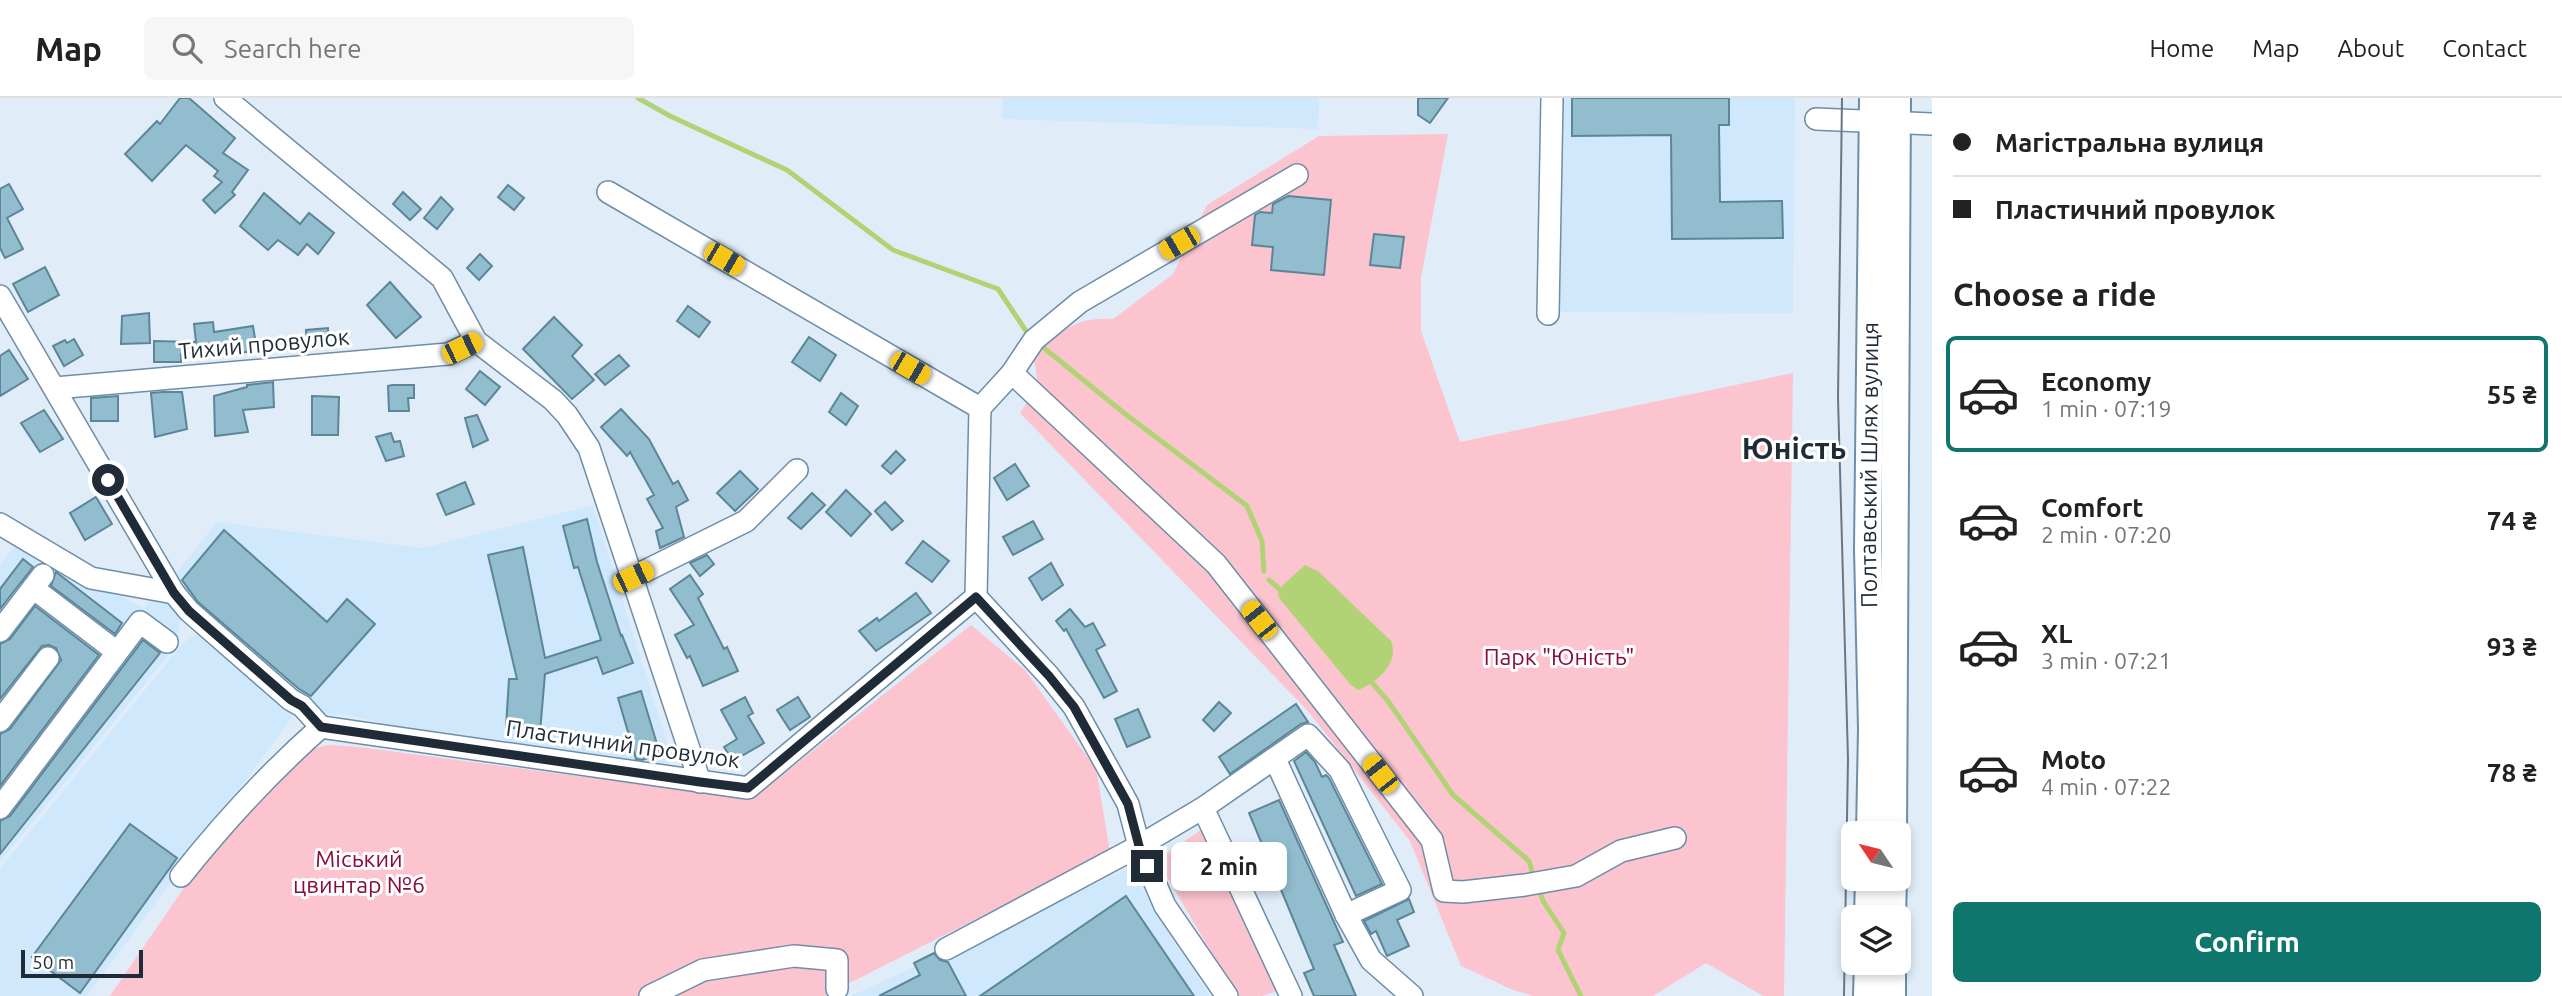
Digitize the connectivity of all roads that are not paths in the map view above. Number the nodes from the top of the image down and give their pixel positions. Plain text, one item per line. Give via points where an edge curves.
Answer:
1 (225, 98) edge
2 (1552, 98) edge
3 (1885, 110) edge
4 (1816, 119) dead end
5 (1932, 124) edge
6 (1297, 175) dead end
7 (608, 192) dead end
8 (0, 296) edge
9 (1548, 314) dead end
10 (475, 341) junction
11 (1012, 373) junction
12 (55, 388) junction
13 (980, 408) junction
14 (797, 470) dead end
15 (0, 523) edge
16 (633, 577) junction
17 (174, 593) junction
18 (976, 597) junction
19 (0, 631) edge
20 (167, 642) dead end
21 (117, 652) junction
22 (48, 659) dead end
23 (0, 721) edge
24 (321, 727) junction
25 (1275, 759) junction
26 (700, 782) junction
27 (2, 803) edge
28 (1203, 808) junction
29 (1870, 821) edge
30 (1894, 821) edge
31 (1675, 838) dead end
32 (1139, 846) junction
33 (181, 876) dead end
34 (1346, 915) junction
35 (946, 948) dead end
36 (1868, 975) edge
37 (1892, 975) edge
38 (837, 989) dead end
39 (650, 996) edge
40 (1227, 996) edge
41 (1291, 996) edge
42 (1412, 996) edge
43 (1867, 996) edge
44 (1892, 996) edge

1 - 10 street via 443,278
2 - 9 street
3 - 4 street
3 - 5 street
3 - 29 main road, Полтавський Шлях вулиця via 1868,549
3 - 30 main road, Полтавський Шлях вулиця
6 - 11 street via 1080,302 1038,336
7 - 13 street
8 - 12 street
10 - 12 street, Тихий провулок via 448,354
10 - 16 street via 554,400 567,415 589,448
11 - 13 street
11 - 31 street via 1216,564 1432,839 1444,891 1576,876 1621,851
12 - 17 street
13 - 18 street
14 - 16 street via 746,521
15 - 17 street via 91,578
16 - 26 street
17 - 24 street
18 - 26 street, Пластичний провулок via 748,788
18 - 32 street via 1074,707 1128,804
19 - 21 street via 38,582
20 - 21 street via 140,622
21 - 27 street
22 - 23 street
24 - 26 street, Пластичний провулок
24 - 33 street via 276,766
25 - 28 street
25 - 34 street
25 - 34 street via 1308,735 1340,770 1400,890
28 - 32 street
28 - 41 street
32 - 35 street
32 - 40 street via 1165,906
34 - 42 street via 1371,960
36 - 43 main road
37 - 44 main road
38 - 39 street via 837,960 794,956 703,970

